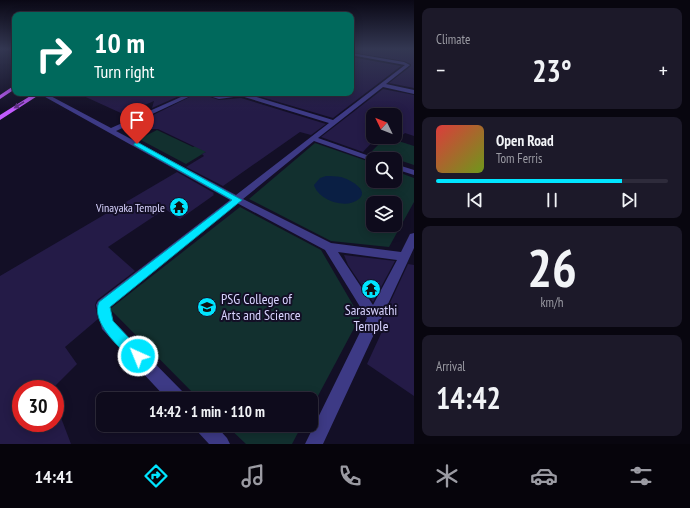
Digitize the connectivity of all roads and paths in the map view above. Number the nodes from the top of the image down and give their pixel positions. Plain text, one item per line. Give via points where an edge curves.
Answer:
1 (405, 70) edge
2 (382, 85) junction
3 (12, 89) edge
4 (414, 92) edge
5 (35, 96) edge
6 (46, 96) edge
7 (187, 96) edge
8 (215, 96) edge
9 (226, 96) edge
10 (248, 96) edge
11 (0, 97) edge
12 (0, 118) edge
13 (334, 122) junction
14 (112, 130) junction
15 (313, 138) junction
16 (366, 156) edge
17 (402, 169) edge
18 (414, 173) edge
19 (238, 200) junction
20 (414, 237) edge
21 (329, 247) junction
22 (404, 257) junction
23 (374, 318) junction
24 (171, 392) edge
25 (210, 432) edge
26 (221, 444) edge
27 (314, 444) edge

1 - 2 street
2 - 4 street
2 - 13 street
3 - 11 main road
5 -> 12 main road
6 - 14 street
7 - 14 street
8 - 9 street
10 - 13 street
13 - 15 street
14 - 19 street
15 - 16 street
15 - 19 street
17 - 18 street
19 - 21 street
19 - 24 street via 103,305 107,324
20 - 22 street
21 - 22 street
21 - 23 street
22 - 23 street
23 - 27 street
25 - 26 street

